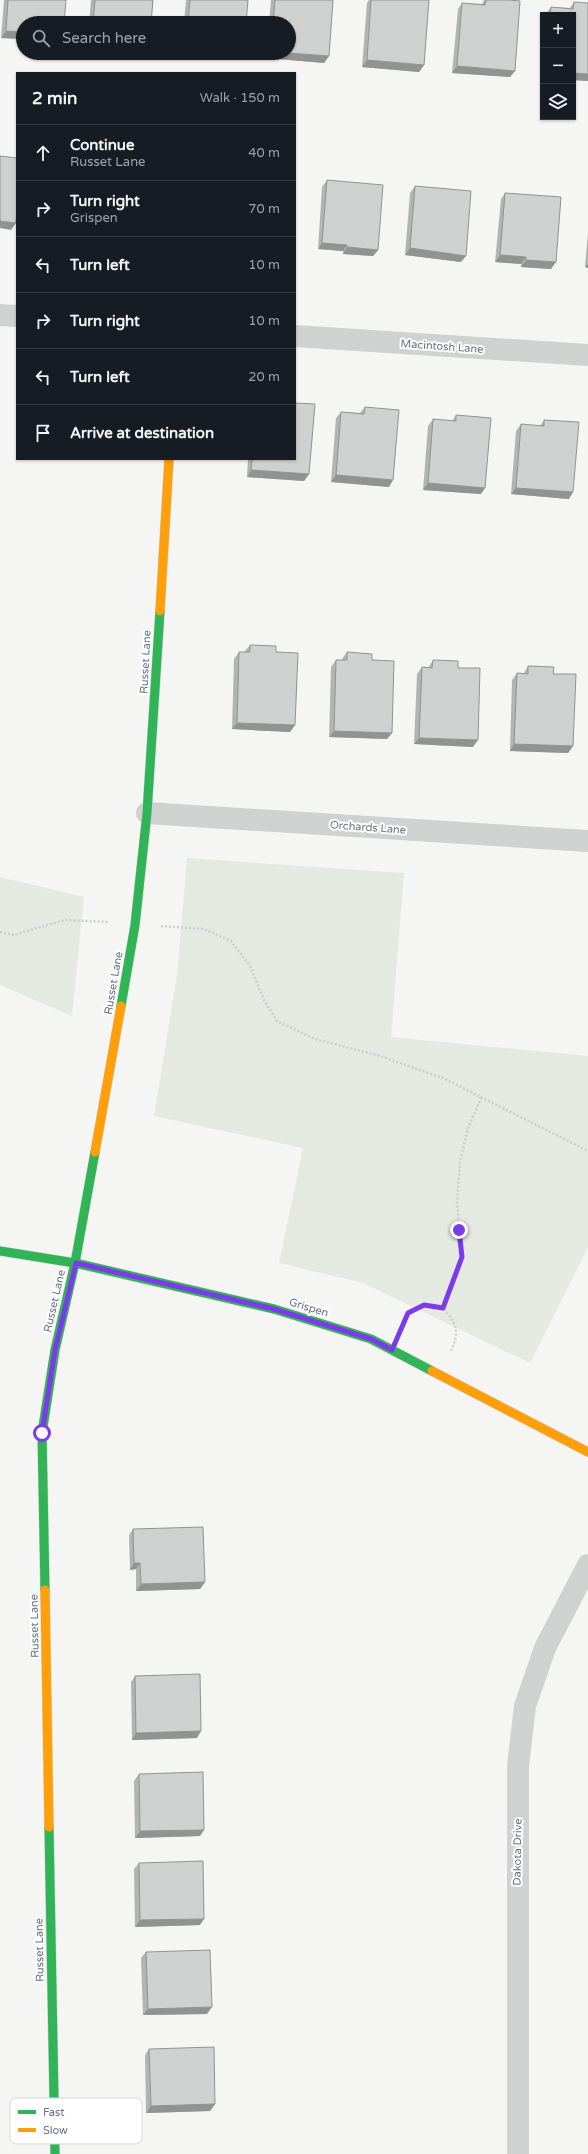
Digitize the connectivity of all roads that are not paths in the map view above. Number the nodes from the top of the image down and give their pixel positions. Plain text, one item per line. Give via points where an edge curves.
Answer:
1 (0, 315) edge
2 (16, 316) edge
3 (296, 336) edge
4 (588, 355) edge
5 (169, 460) edge
6 (147, 813) junction
7 (588, 841) edge
8 (0, 1251) edge
9 (76, 1263) junction
10 (588, 1452) edge
11 (588, 1565) edge
12 (54, 2098) edge
13 (55, 2144) edge
14 (55, 2154) edge
15 (518, 2154) edge

1 - 2 street
3 - 4 street, Macintosh Lane
5 - 6 street, Russet Lane
6 - 7 street, Orchards Lane
6 - 9 street, Russet Lane via 135,925
8 - 9 street, Grispen
9 - 10 street, Grispen via 274,1309 371,1339
9 - 12 street, Russet Lane via 55,1350 42,1433
11 - 15 street, Dakota Drive via 545,1648 525,1706 518,1766
13 - 14 street, Russet Lane

